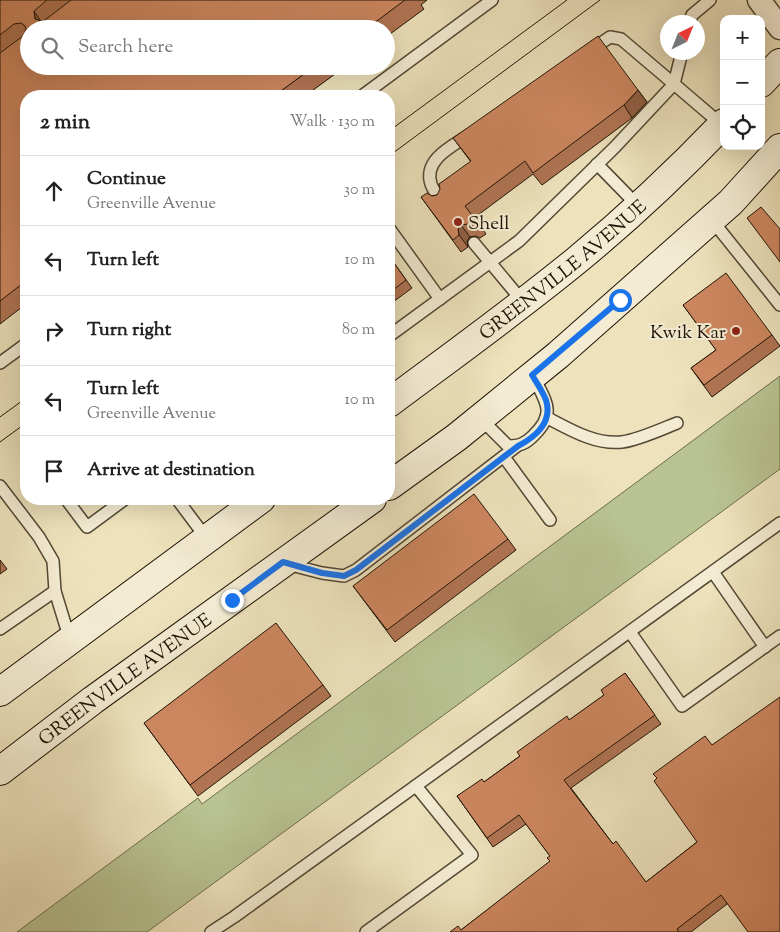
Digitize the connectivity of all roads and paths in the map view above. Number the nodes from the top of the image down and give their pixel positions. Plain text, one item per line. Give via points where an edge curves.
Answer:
1 (492, 0) edge
2 (710, 0) edge
3 (759, 0) edge
4 (692, 15) edge
5 (780, 28) edge
6 (578, 59) edge
7 (680, 60) edge
8 (780, 63) edge
9 (395, 72) edge
10 (390, 75) edge
11 (765, 79) edge
12 (674, 84) junction
13 (370, 90) edge
14 (720, 122) edge
15 (720, 127) edge
16 (476, 130) edge
17 (780, 148) edge
18 (597, 164) junction
19 (441, 201) edge
20 (638, 206) junction
21 (711, 219) junction
22 (395, 236) edge
23 (474, 243) edge
24 (491, 262) junction
25 (440, 299) junction
26 (524, 303) junction
27 (780, 305) edge
28 (395, 332) edge
29 (20, 348) edge
30 (0, 363) edge
31 (532, 375) junction
32 (395, 393) edge
33 (546, 417) junction
34 (480, 418) junction
35 (677, 423) dead end
36 (518, 446) junction
37 (504, 457) junction
38 (395, 481) edge
39 (0, 486) edge
40 (71, 505) edge
41 (117, 505) edge
42 (182, 505) edge
43 (253, 505) edge
44 (361, 505) edge
45 (550, 520) dead end
46 (780, 523) edge
47 (207, 539) junction
48 (283, 562) junction
49 (713, 572) junction
50 (55, 591) junction
51 (0, 629) edge
52 (630, 632) junction
53 (780, 636) edge
54 (70, 640) junction
55 (765, 647) junction
56 (0, 692) edge
57 (0, 771) edge
58 (416, 786) junction
59 (211, 932) edge
60 (366, 932) edge

1 - 9 lane
2 - 4 lane
3 - 5 street
6 - 12 lane via 610,36 621,39
7 - 12 lane
8 - 11 main road
10 - 13 lane
12 - 14 lane
12 - 18 lane
15 - 20 main road, GREENVILLE AVENUE
16 - 19 lane via 436,158 429,174 431,185
17 - 21 main road, GREENVILLE AVENUE
18 - 20 lane
18 - 24 lane via 519,240
20 - 26 main road, GREENVILLE AVENUE
21 - 27 lane
21 - 31 main road, GREENVILLE AVENUE
22 - 25 lane
23 - 24 lane
24 - 25 lane
24 - 26 lane
25 - 28 lane
26 - 32 main road, GREENVILLE AVENUE
29 - 30 lane
31 - 33 lane via 546,400
31 - 34 main road, GREENVILLE AVENUE
33 - 35 lane via 582,436 613,442 624,442
33 - 36 lane via 542,427
34 - 36 lane via 508,446
34 - 38 main road, GREENVILLE AVENUE
36 - 37 lane
37 - 45 lane
37 - 48 lane via 344,576
39 - 50 lane via 53,561
40 - 41 lane via 88,527
42 - 47 lane
43 - 47 main road
44 - 48 main road, GREENVILLE AVENUE
46 - 49 lane
47 - 54 main road
48 - 57 main road, GREENVILLE AVENUE
49 - 52 lane
49 - 55 lane
50 - 51 lane
50 - 54 lane
52 - 55 lane via 682,706
52 - 58 lane
53 - 55 lane
54 - 56 main road
58 - 59 lane
58 - 60 lane via 472,854

